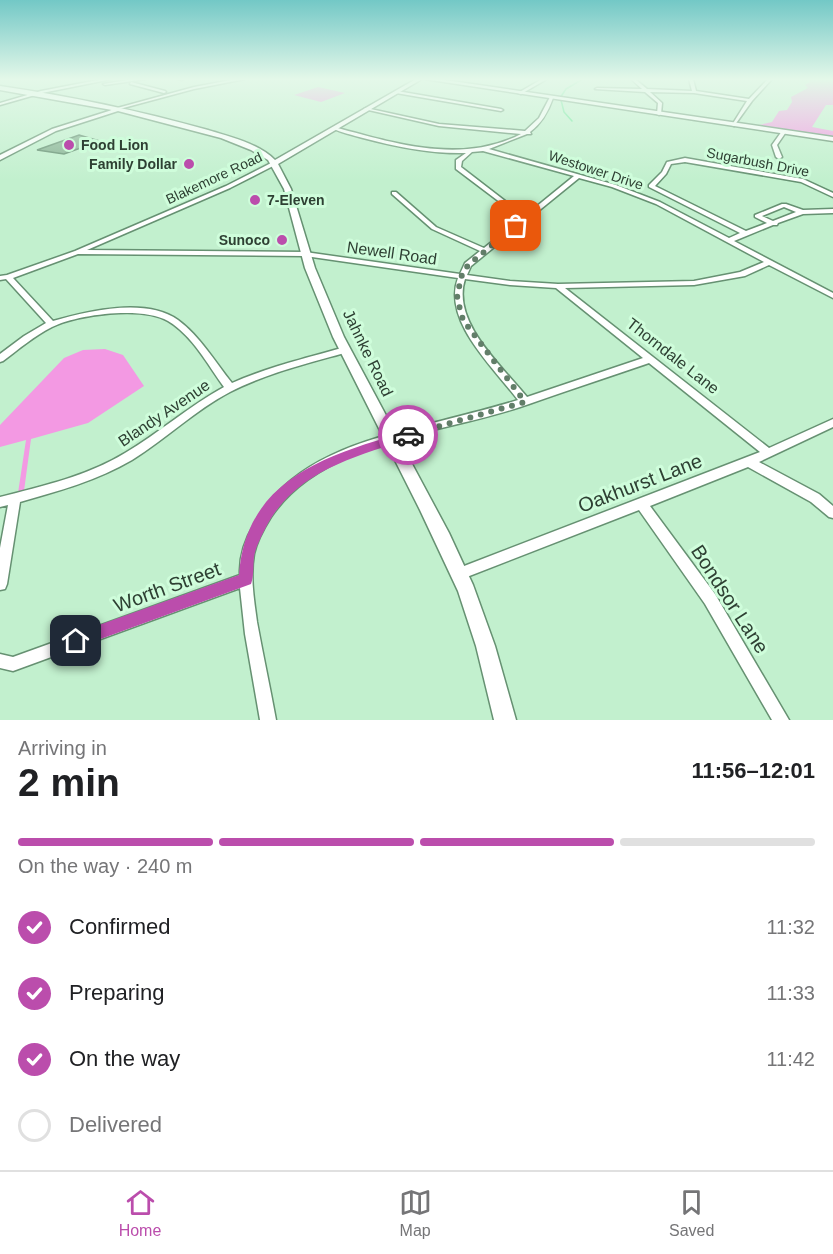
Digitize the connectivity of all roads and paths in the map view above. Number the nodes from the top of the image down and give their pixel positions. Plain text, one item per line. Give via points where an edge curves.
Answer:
1 (105, 113) edge
2 (105, 113) edge
3 (116, 113) edge
4 (361, 113) edge
5 (379, 113) edge
6 (547, 113) edge
7 (650, 113) edge
8 (742, 113) edge
9 (659, 114) joint
10 (734, 125) junction
11 (334, 128) junction
12 (784, 132) junction
13 (529, 133) junction
14 (833, 140) edge
15 (483, 149) junction
16 (0, 153) edge
17 (470, 153) junction
18 (779, 157) dead end
19 (0, 158) edge
20 (273, 164) junction
21 (579, 176) junction
22 (394, 193) dead end
23 (833, 195) edge
24 (673, 197) junction
25 (658, 203) junction
26 (833, 211) edge
27 (802, 212) junction
28 (531, 213) junction
29 (775, 224) junction
30 (747, 234) junction
31 (729, 240) junction
32 (485, 251) junction
33 (78, 252) junction
34 (305, 254) junction
35 (770, 262) junction
36 (461, 277) junction
37 (4, 278) edge
38 (558, 286) junction
39 (833, 296) edge
40 (51, 324) junction
41 (345, 350) junction
42 (0, 359) edge
43 (651, 359) junction
44 (230, 388) junction
45 (525, 402) junction
46 (833, 423) edge
47 (391, 440) junction
48 (767, 452) junction
49 (749, 462) junction
50 (15, 498) junction
51 (0, 502) edge
52 (641, 503) junction
53 (833, 513) edge
54 (459, 574) junction
55 (246, 579) junction
56 (0, 584) edge
57 (0, 661) edge
58 (268, 720) edge
59 (505, 720) edge
60 (781, 720) edge

1 - 16 street via 44,131
2 - 19 street via 48,133
3 - 20 street via 220,140
4 - 11 street, Blakemore Road
5 - 13 street via 439,125
6 - 13 street
7 - 9 street
8 - 10 street
9 - 10 street
10 - 12 street
11 - 17 street via 389,144
11 - 20 street, Blakemore Road
12 - 14 street
12 - 18 street via 774,145
13 - 15 street
15 - 17 street
15 - 21 street, Westower Drive
17 - 28 street via 459,160 458,168 507,205
20 - 33 street, Blakemore Road
20 - 34 street, Jahnke Road via 285,182
21 - 25 street, Westower Drive
21 - 28 street
22 - 32 street via 434,228
23 - 24 street, Sugarbush Drive via 803,181 676,161 669,163 651,188
24 - 25 street
24 - 30 street
25 - 31 street, Westower Drive
26 - 27 street
27 - 29 street
27 - 29 street via 784,205 757,216
28 - 32 street
29 - 30 street
30 - 31 street
31 - 35 street, Westower Drive
32 - 36 street
33 - 34 street, Newell Road
33 - 37 street, Blakemore Road
34 - 36 street, Newell Road
34 - 41 street, Jahnke Road
35 - 38 street, Newell Road via 742,274 694,283
35 - 39 street, Westower Drive
36 - 38 street, Newell Road
36 - 45 street via 457,298 463,320
37 - 40 street
38 - 43 street, Thorndale Lane
40 - 42 street
40 - 44 street via 103,312 170,318
41 - 44 street, Blandy Avenue via 264,373
41 - 47 street, Jahnke Road
43 - 45 street
43 - 48 street, Thorndale Lane
44 - 50 street, Blandy Avenue via 111,466
45 - 47 street
46 - 48 street, Oakhurst Lane
47 - 54 street, Jahnke Road
47 - 55 street via 334,459 277,498 247,554
48 - 49 street, Oakhurst Lane
49 - 52 street, Oakhurst Lane
49 - 53 street via 815,498
50 - 51 street, Blandy Avenue
50 - 56 street
52 - 54 street, Oakhurst Lane
52 - 60 street, Bondsor Lane via 710,599
54 - 59 street, Jahnke Road via 489,655
55 - 57 street, Worth Street via 13,663
55 - 58 street

